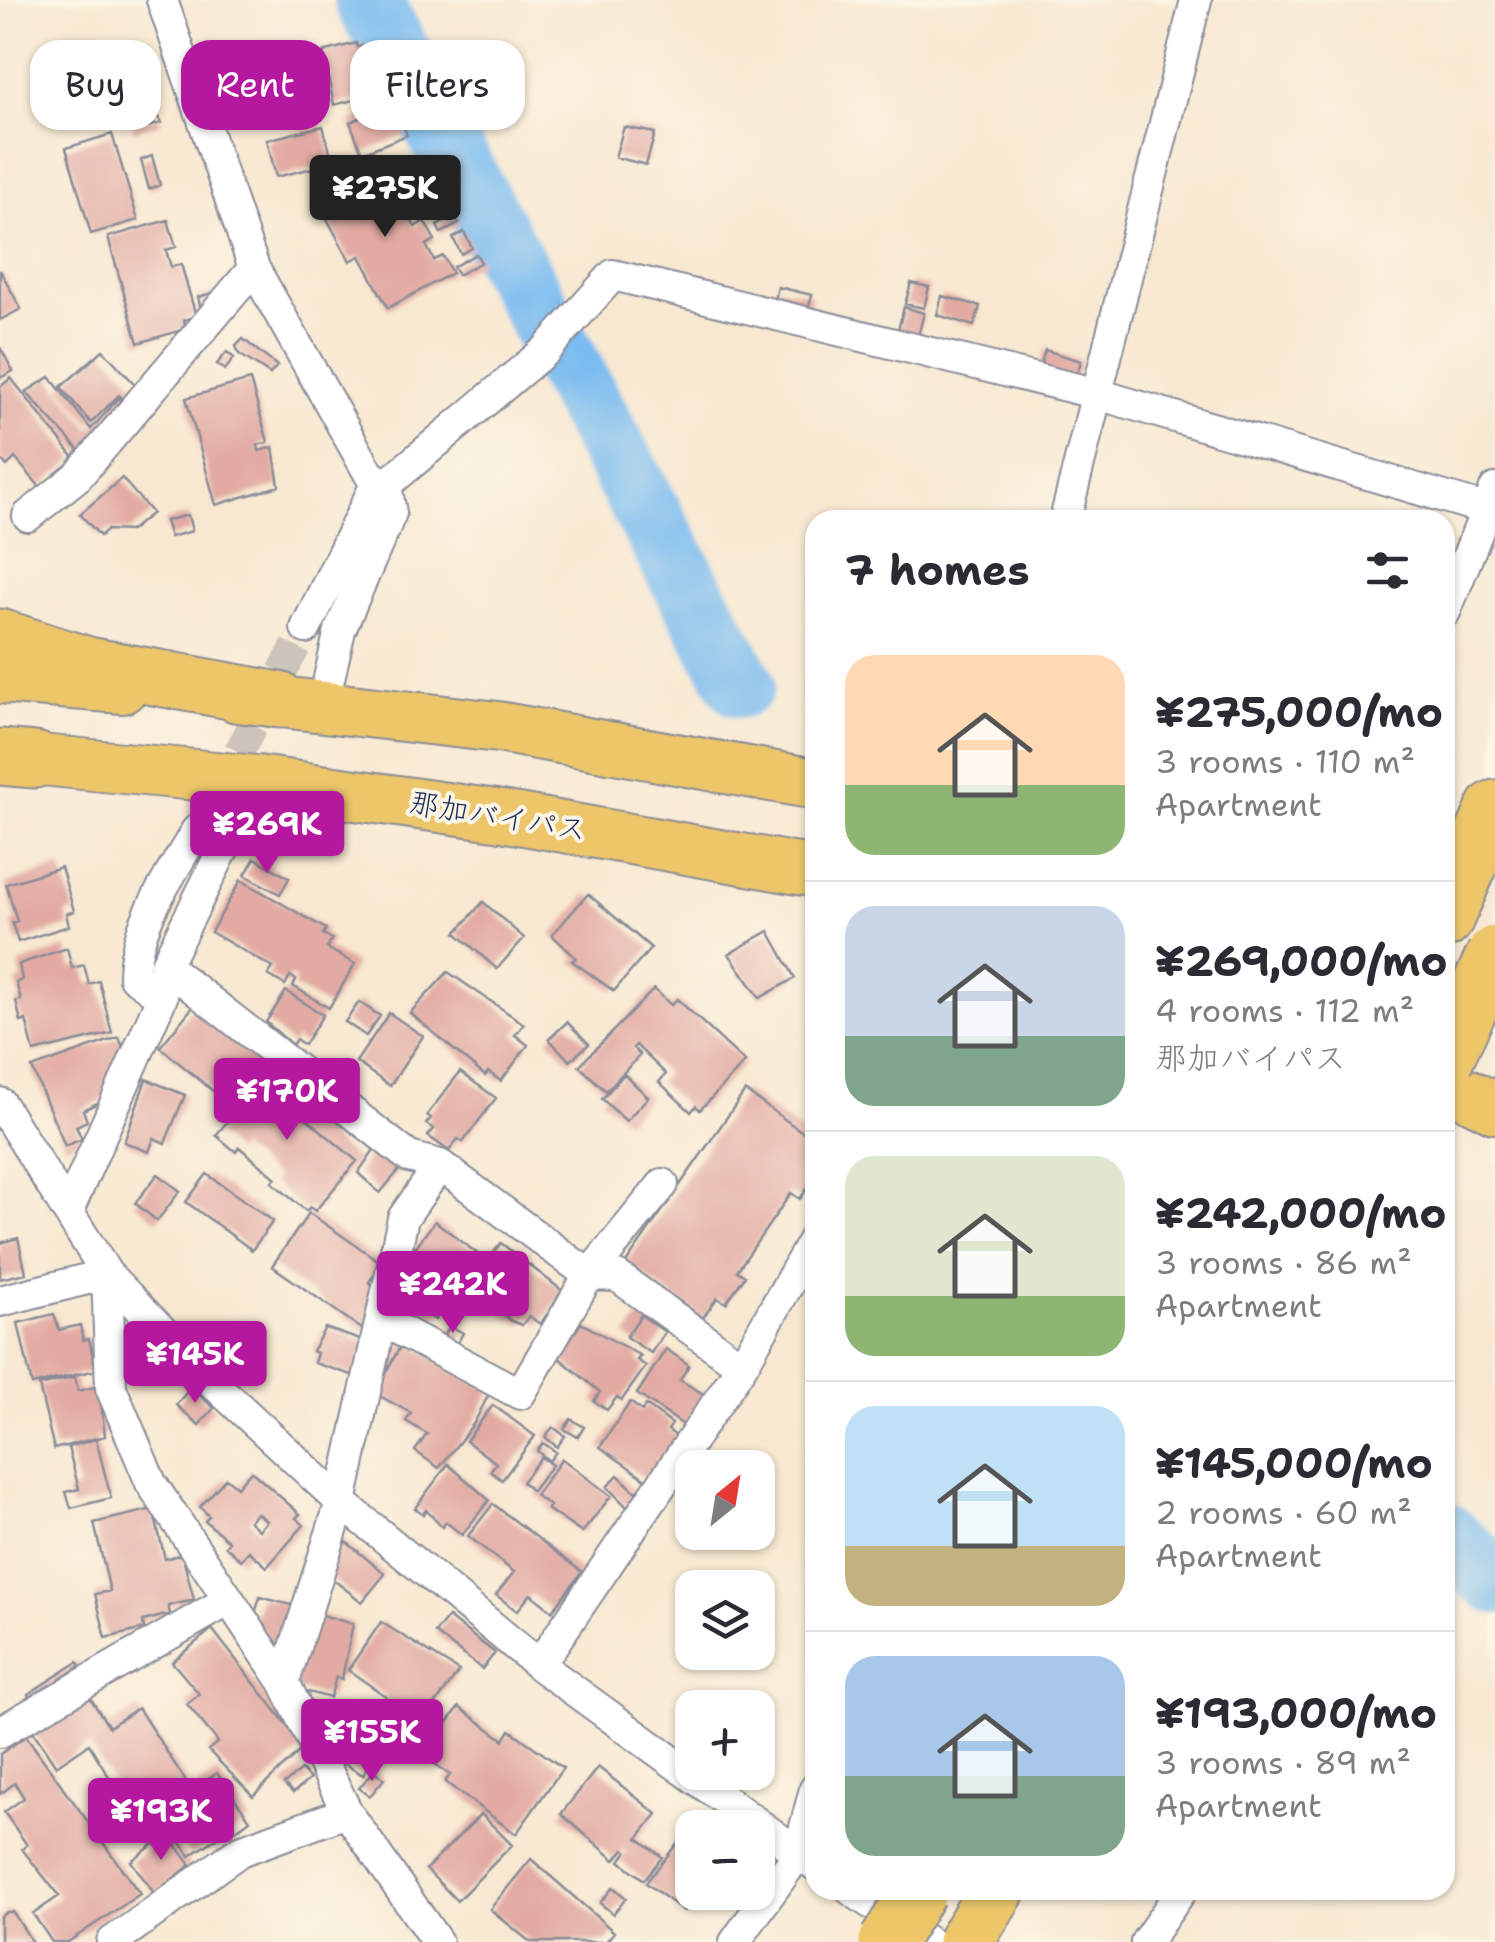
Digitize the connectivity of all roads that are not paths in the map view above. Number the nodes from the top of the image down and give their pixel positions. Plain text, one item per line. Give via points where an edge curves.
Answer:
1 (162, 0) edge
2 (1196, 0) edge
3 (254, 268) junction
4 (1094, 393) junction
5 (382, 482) junction
6 (1492, 504) edge
7 (1068, 510) edge
8 (28, 516) dead end
9 (1455, 589) edge
10 (306, 628) tunnel mouth
11 (0, 637) edge
12 (0, 678) edge
13 (301, 703) junction
14 (12, 758) edge
15 (257, 781) junction
16 (805, 782) edge
17 (1495, 808) edge
18 (196, 832) tunnel mouth
19 (805, 870) edge
20 (1455, 898) edge
21 (1495, 954) edge
22 (165, 966) junction
23 (1455, 994) edge
24 (162, 997) junction
25 (1495, 1013) edge
26 (1455, 1039) edge
27 (1455, 1087) edge
28 (0, 1103) edge
29 (1495, 1108) edge
30 (440, 1164) junction
31 (664, 1184) dead end
32 (68, 1211) junction
33 (805, 1255) edge
34 (107, 1274) junction
35 (589, 1275) junction
36 (0, 1301) edge
37 (381, 1320) junction
38 (742, 1366) junction
39 (340, 1502) junction
40 (229, 1600) junction
41 (539, 1665) junction
42 (284, 1682) junction
43 (0, 1732) edge
44 (348, 1812) junction
45 (805, 1859) edge
46 (805, 1862) edge
47 (866, 1900) edge
48 (913, 1900) edge
49 (990, 1900) edge
50 (1175, 1900) edge
51 (112, 1942) edge
52 (437, 1942) edge
53 (735, 1942) edge
54 (887, 1942) edge
55 (928, 1942) edge
56 (965, 1942) edge
57 (1146, 1942) edge

1 - 3 street
2 - 4 street
3 - 5 street via 370,475
3 - 8 street via 78,476
4 - 5 street via 613,275 545,352
4 - 6 street
4 - 7 street
5 - 10 street
5 - 13 street via 391,513
6 - 9 street
11 - 13 highway via 88,665
12 - 13 highway
13 - 16 highway via 536,733
14 - 15 highway, 那加バイパス
15 - 19 highway, 那加バイパス via 496,814
15 - 22 street
17 - 20 highway
18 - 24 street via 134,956 134,976
21 - 26 highway, bridge
22 - 24 street
22 - 30 street via 408,1157
23 - 25 highway
24 - 32 street
27 - 29 highway
28 - 32 street
30 - 35 street
30 - 37 street via 403,1218
31 - 35 street
32 - 34 street
33 - 38 street
34 - 36 street
34 - 39 street
34 - 40 street via 111,1388 151,1483
35 - 37 street via 520,1394
35 - 38 street via 617,1276
37 - 39 street
38 - 41 street
39 - 41 street
39 - 42 street
40 - 42 street
40 - 43 street
41 - 45 street
42 - 44 street
44 - 51 street via 240,1851
44 - 52 street
46 - 53 street
47 - 55 street
48 - 54 highway, bridge
49 - 56 highway
50 - 57 street

